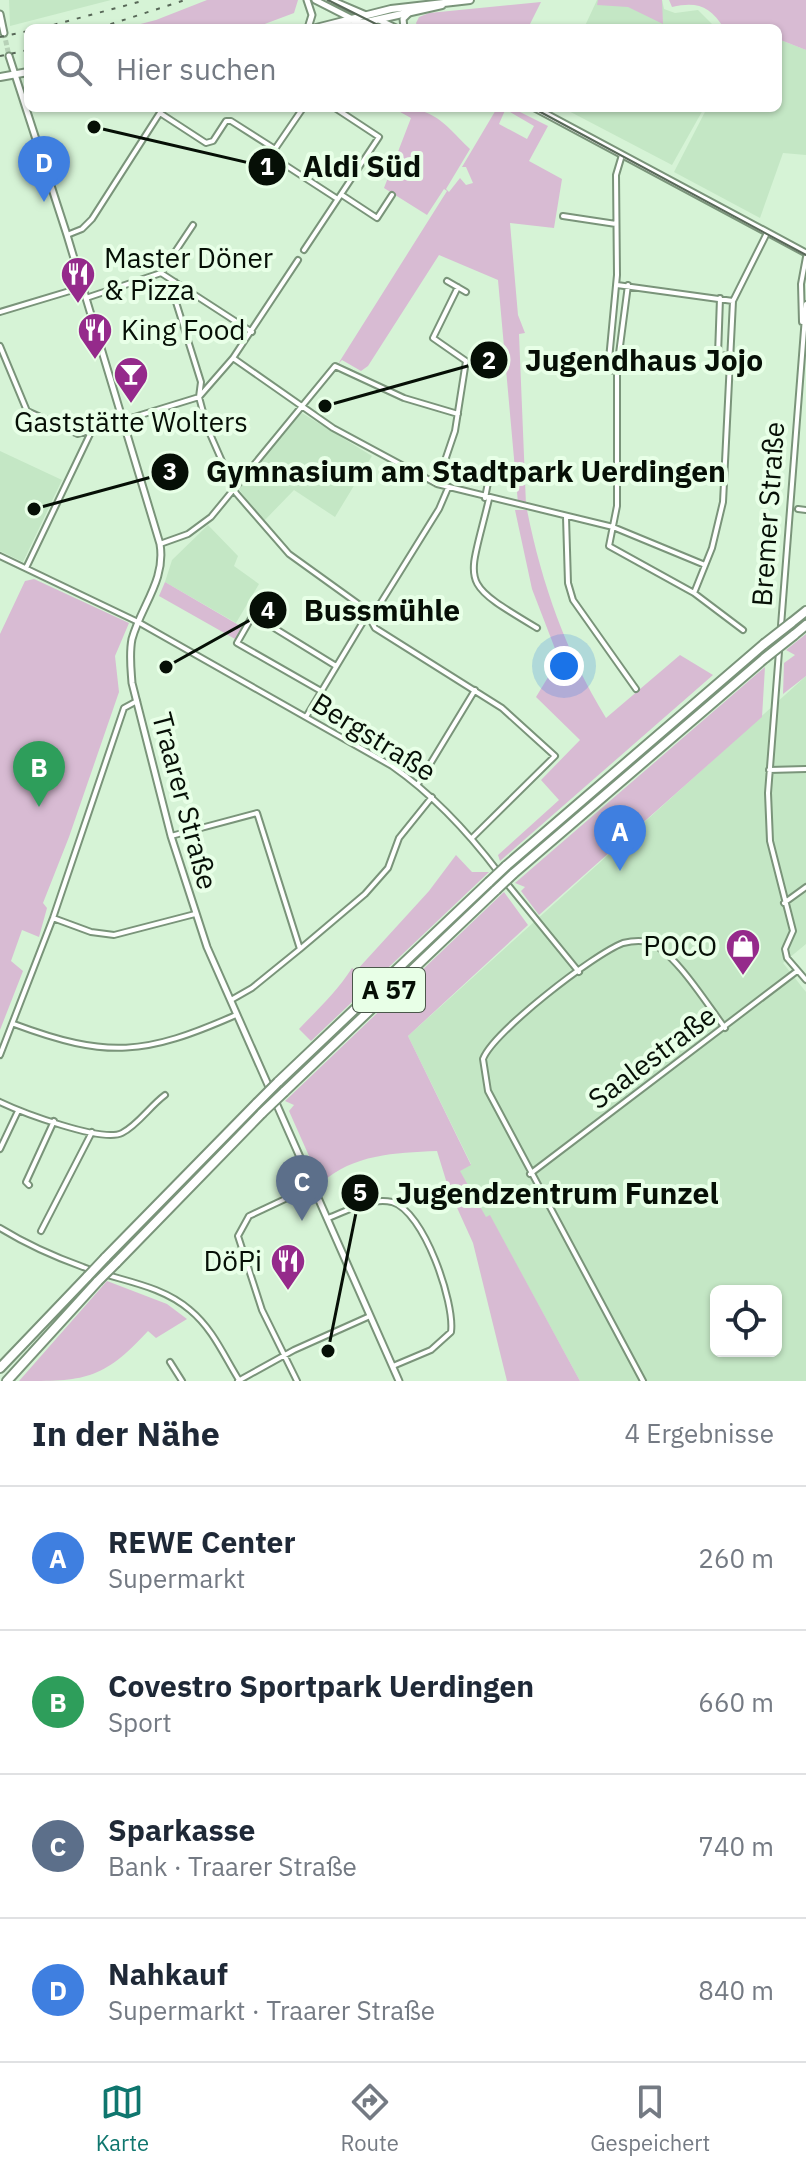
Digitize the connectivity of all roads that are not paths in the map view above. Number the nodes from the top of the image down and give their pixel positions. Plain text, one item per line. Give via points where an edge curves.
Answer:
1 (307, 0) edge
2 (315, 0) edge
3 (331, 0) edge
4 (470, 0) edge
5 (461, 1) edge
6 (409, 13) junction
7 (0, 14) edge
8 (365, 14) junction
9 (349, 18) junction
10 (378, 20) junction
11 (309, 24) edge
12 (329, 24) edge
13 (361, 24) joint
14 (387, 24) edge
15 (404, 24) edge
16 (4, 33) dead end
17 (9, 56) tunnel mouth
18 (24, 73) edge
19 (16, 74) junction
20 (0, 77) edge
21 (24, 99) edge
22 (28, 112) edge
23 (161, 112) edge
24 (163, 112) edge
25 (300, 112) edge
26 (341, 112) edge
27 (542, 112) edge
28 (275, 149) junction
29 (622, 155) junction
30 (342, 195) junction
31 (392, 195) dead end
32 (336, 198) junction
33 (563, 216) dead end
34 (616, 224) junction
35 (193, 225) dead end
36 (767, 233) junction
37 (67, 235) junction
38 (304, 250) dead end
39 (806, 255) edge
40 (298, 260) dead end
41 (161, 273) junction
42 (447, 281) dead end
43 (175, 282) junction
44 (617, 285) junction
45 (628, 285) junction
46 (83, 287) junction
47 (458, 287) junction
48 (466, 292) dead end
49 (86, 298) junction
50 (720, 298) junction
51 (733, 301) junction
52 (806, 304) edge
53 (0, 312) edge
54 (802, 325) junction
55 (252, 332) junction
56 (0, 346) edge
57 (730, 356) junction
58 (233, 358) junction
59 (617, 371) junction
60 (199, 397) junction
61 (301, 408) junction
62 (458, 414) junction
63 (122, 419) junction
64 (92, 430) junction
65 (490, 472) dead end
66 (437, 484) junction
67 (448, 488) junction
68 (234, 490) junction
69 (487, 499) junction
70 (798, 509) dead end
71 (806, 510) edge
72 (566, 517) junction
73 (613, 527) junction
74 (160, 544) junction
75 (0, 556) edge
76 (705, 565) junction
77 (26, 568) junction
78 (694, 593) junction
79 (806, 611) edge
80 (367, 619) junction
81 (138, 622) junction
82 (806, 625) edge
83 (537, 628) dead end
84 (743, 630) dead end
85 (336, 666) junction
86 (636, 689) dead end
87 (475, 690) junction
88 (321, 691) junction
89 (137, 701) junction
90 (306, 717) junction
91 (806, 769) edge
92 (769, 770) junction
93 (418, 784) junction
94 (432, 797) junction
95 (171, 836) junction
96 (472, 838) junction
97 (806, 887) edge
98 (784, 903) junction
99 (195, 914) junction
100 (53, 918) junction
101 (300, 949) junction
102 (797, 971) junction
103 (579, 972) junction
104 (806, 980) edge
105 (230, 1000) junction
106 (236, 1015) junction
107 (14, 1024) junction
108 (725, 1028) junction
109 (0, 1055) edge
110 (165, 1095) dead end
111 (0, 1102) edge
112 (18, 1111) junction
113 (54, 1121) junction
114 (92, 1132) junction
115 (0, 1149) edge
116 (530, 1174) junction
117 (29, 1185) dead end
118 (313, 1186) junction
119 (328, 1218) junction
120 (0, 1228) edge
121 (41, 1231) dead end
122 (372, 1315) junction
123 (283, 1356) junction
124 (170, 1362) dead end
125 (393, 1366) junction
126 (0, 1368) edge
127 (238, 1380) edge
128 (7, 1381) edge
129 (182, 1381) edge
130 (297, 1381) edge
131 (399, 1381) edge
132 (643, 1381) edge

1 - 11 street
2 - 9 street
3 - 8 street
4 - 5 main road
5 - 6 main road
5 - 8 main road
6 - 10 main road
6 - 15 street
7 - 16 street
8 - 9 main road
8 - 10 street
9 - 12 main road
9 - 13 street
10 - 13 main road
10 - 14 street
17 - 19 street, Traarer Straße
18 - 19 main road
19 - 20 main road
19 - 21 street, Traarer Straße
22 - 37 street, Traarer Straße
23 - 37 street via 92,219
24 - 28 street via 206,143 228,120
25 - 28 street
26 - 30 street via 379,137
27 - 29 street
28 - 32 street via 279,161
29 - 34 street via 616,175
29 - 36 street
30 - 31 street via 377,218
30 - 32 street
32 - 38 street
33 - 34 street
34 - 44 street
35 - 41 street
36 - 39 street
36 - 51 street
37 - 46 street, Traarer Straße
39 - 54 street, Bremer Straße
40 - 55 street
41 - 43 street
41 - 49 street
42 - 47 street
43 - 55 street
43 - 60 street via 175,299 201,382
44 - 45 street
44 - 59 street via 608,370
45 - 50 street
45 - 59 street
46 - 49 street, Traarer Straße
46 - 53 street
47 - 48 street
47 - 62 street via 433,338 466,361
49 - 63 street, Traarer Straße
50 - 51 street
50 - 57 street via 718,355
51 - 57 street
52 - 54 street, Bremer Straße
54 - 92 street, Bremer Straße
55 - 58 street
56 - 64 street via 24,408 78,434
57 - 76 street via 723,502
58 - 60 street
58 - 61 street
59 - 73 street
60 - 63 street
60 - 68 street
61 - 62 street via 335,366 404,398
61 - 66 street
61 - 68 street
62 - 66 street
63 - 64 street
63 - 74 street, Traarer Straße
64 - 77 street
65 - 69 street
66 - 67 street
67 - 69 street
67 - 80 street
68 - 74 street via 204,523
68 - 80 street via 285,550 364,608
69 - 72 street
69 - 83 street via 473,566 475,583 484,597
70 - 71 street
72 - 73 street
72 - 86 street via 573,600
73 - 76 street
73 - 78 street via 612,550
74 - 81 street, Traarer Straße via 161,571
75 - 77 street, Bergstraße
76 - 78 street
77 - 81 street, Bergstraße
78 - 84 street
79 - 126 highway, A 57, bridge via 506,866 278,1082
80 - 85 street
80 - 87 street
81 - 89 street, Traarer Straße via 130,655
81 - 90 street, Bergstraße
82 - 128 highway, A 57, bridge via 496,890 262,1113
85 - 88 street
85 - 88 street via 253,615 237,643
87 - 93 street
87 - 96 street via 525,726 555,756
88 - 90 street
89 - 95 street, Traarer Straße
89 - 100 street via 124,708
90 - 93 street, Bergstraße
91 - 92 street
92 - 98 street, Bremer Straße via 770,841
93 - 94 street, Bergstraße
94 - 96 street, Bergstraße
94 - 101 street via 399,838 388,868
95 - 99 street, Traarer Straße
95 - 101 street via 257,813
96 - 103 street, Bergstraße
97 - 98 street
98 - 102 street, Bremer Straße via 793,931 785,949
99 - 100 street via 114,935
99 - 105 street, Traarer Straße
100 - 107 street
101 - 105 street
102 - 104 street
102 - 108 street, Saalestraße
103 - 108 street via 626,942 650,943 668,955
103 - 116 street via 496,1037 483,1059 484,1082
105 - 106 street, Traarer Straße
106 - 107 street via 174,1042 132,1049 74,1045
106 - 118 street, Traarer Straße
107 - 109 street
108 - 116 street, Saalestraße
110 - 114 street via 122,1133
111 - 112 street
112 - 113 street
112 - 115 street
113 - 114 street
113 - 117 street
114 - 121 street
116 - 132 street
118 - 119 street, Traarer Straße
118 - 123 street via 249,1216 238,1236 245,1268
119 - 122 street, Traarer Straße
119 - 125 street via 365,1204 392,1202 409,1212 428,1244 447,1300 451,1332 431,1350
120 - 127 street via 85,1268 168,1295 208,1329
122 - 123 street
122 - 125 street, Traarer Straße
123 - 127 street
123 - 130 street
124 - 129 street
125 - 131 street, Traarer Straße

